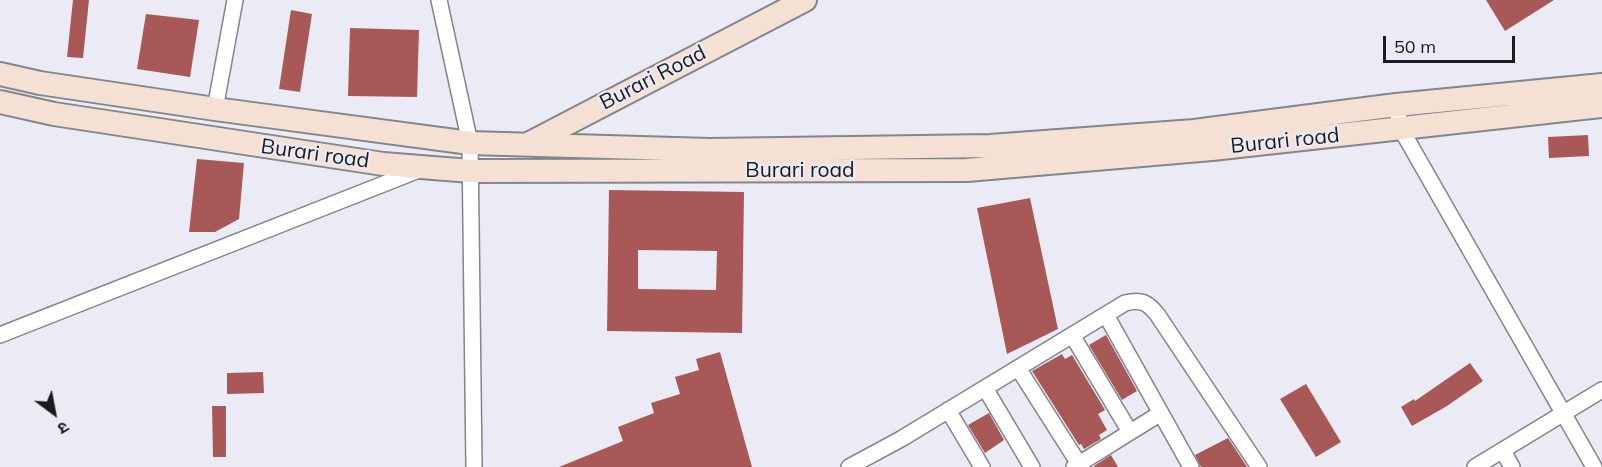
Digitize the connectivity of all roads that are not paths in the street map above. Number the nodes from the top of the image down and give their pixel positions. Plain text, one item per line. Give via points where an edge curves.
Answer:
1 (235, 0) edge
2 (439, 0) edge
3 (805, 0) edge
4 (0, 74) edge
5 (1602, 85) edge
6 (0, 102) edge
7 (1396, 105) junction
8 (1602, 106) edge
9 (215, 110) junction
10 (1401, 129) junction
11 (470, 143) junction
12 (528, 144) junction
13 (425, 168) junction
14 (471, 171) junction
15 (517, 171) junction
16 (1106, 315) junction
17 (0, 335) edge
18 (1072, 335) junction
19 (1018, 368) junction
20 (985, 388) junction
21 (1602, 390) edge
22 (948, 410) junction
23 (1161, 413) junction
24 (1563, 414) junction
25 (1130, 432) junction
26 (1503, 451) junction
27 (1596, 463) edge
28 (1076, 466) edge
29 (474, 467) edge
30 (849, 467) edge
31 (982, 467) edge
32 (1032, 467) edge
33 (1191, 467) edge
34 (1259, 467) edge
35 (1475, 467) edge
36 (1512, 467) edge

1 - 9 street
2 - 11 street
3 - 12 main road, Burari Road
4 - 9 main road, Burari road
5 - 7 main road, Burari road
6 - 13 main road, Burari road via 187,135
7 - 10 street
7 - 12 main road, Burari road via 1194,131 990,146 710,150
8 - 10 main road, Burari road
9 - 11 main road, Burari road
10 - 15 main road, Burari road via 967,170
10 - 24 street
11 - 12 main road, Burari road
11 - 14 street
12 - 15 main road
13 - 14 main road, Burari road
13 - 17 street
14 - 15 main road, Burari road
14 - 29 street
16 - 18 street
16 - 23 street
16 - 34 street via 1125,303 1142,301 1150,305
18 - 19 street
18 - 25 street
19 - 20 street
19 - 28 street
20 - 22 street
20 - 32 street
21 - 24 street
22 - 30 street
22 - 31 street
23 - 25 street
23 - 33 street
24 - 26 street
24 - 27 street
25 - 28 street
26 - 35 street
26 - 36 street

